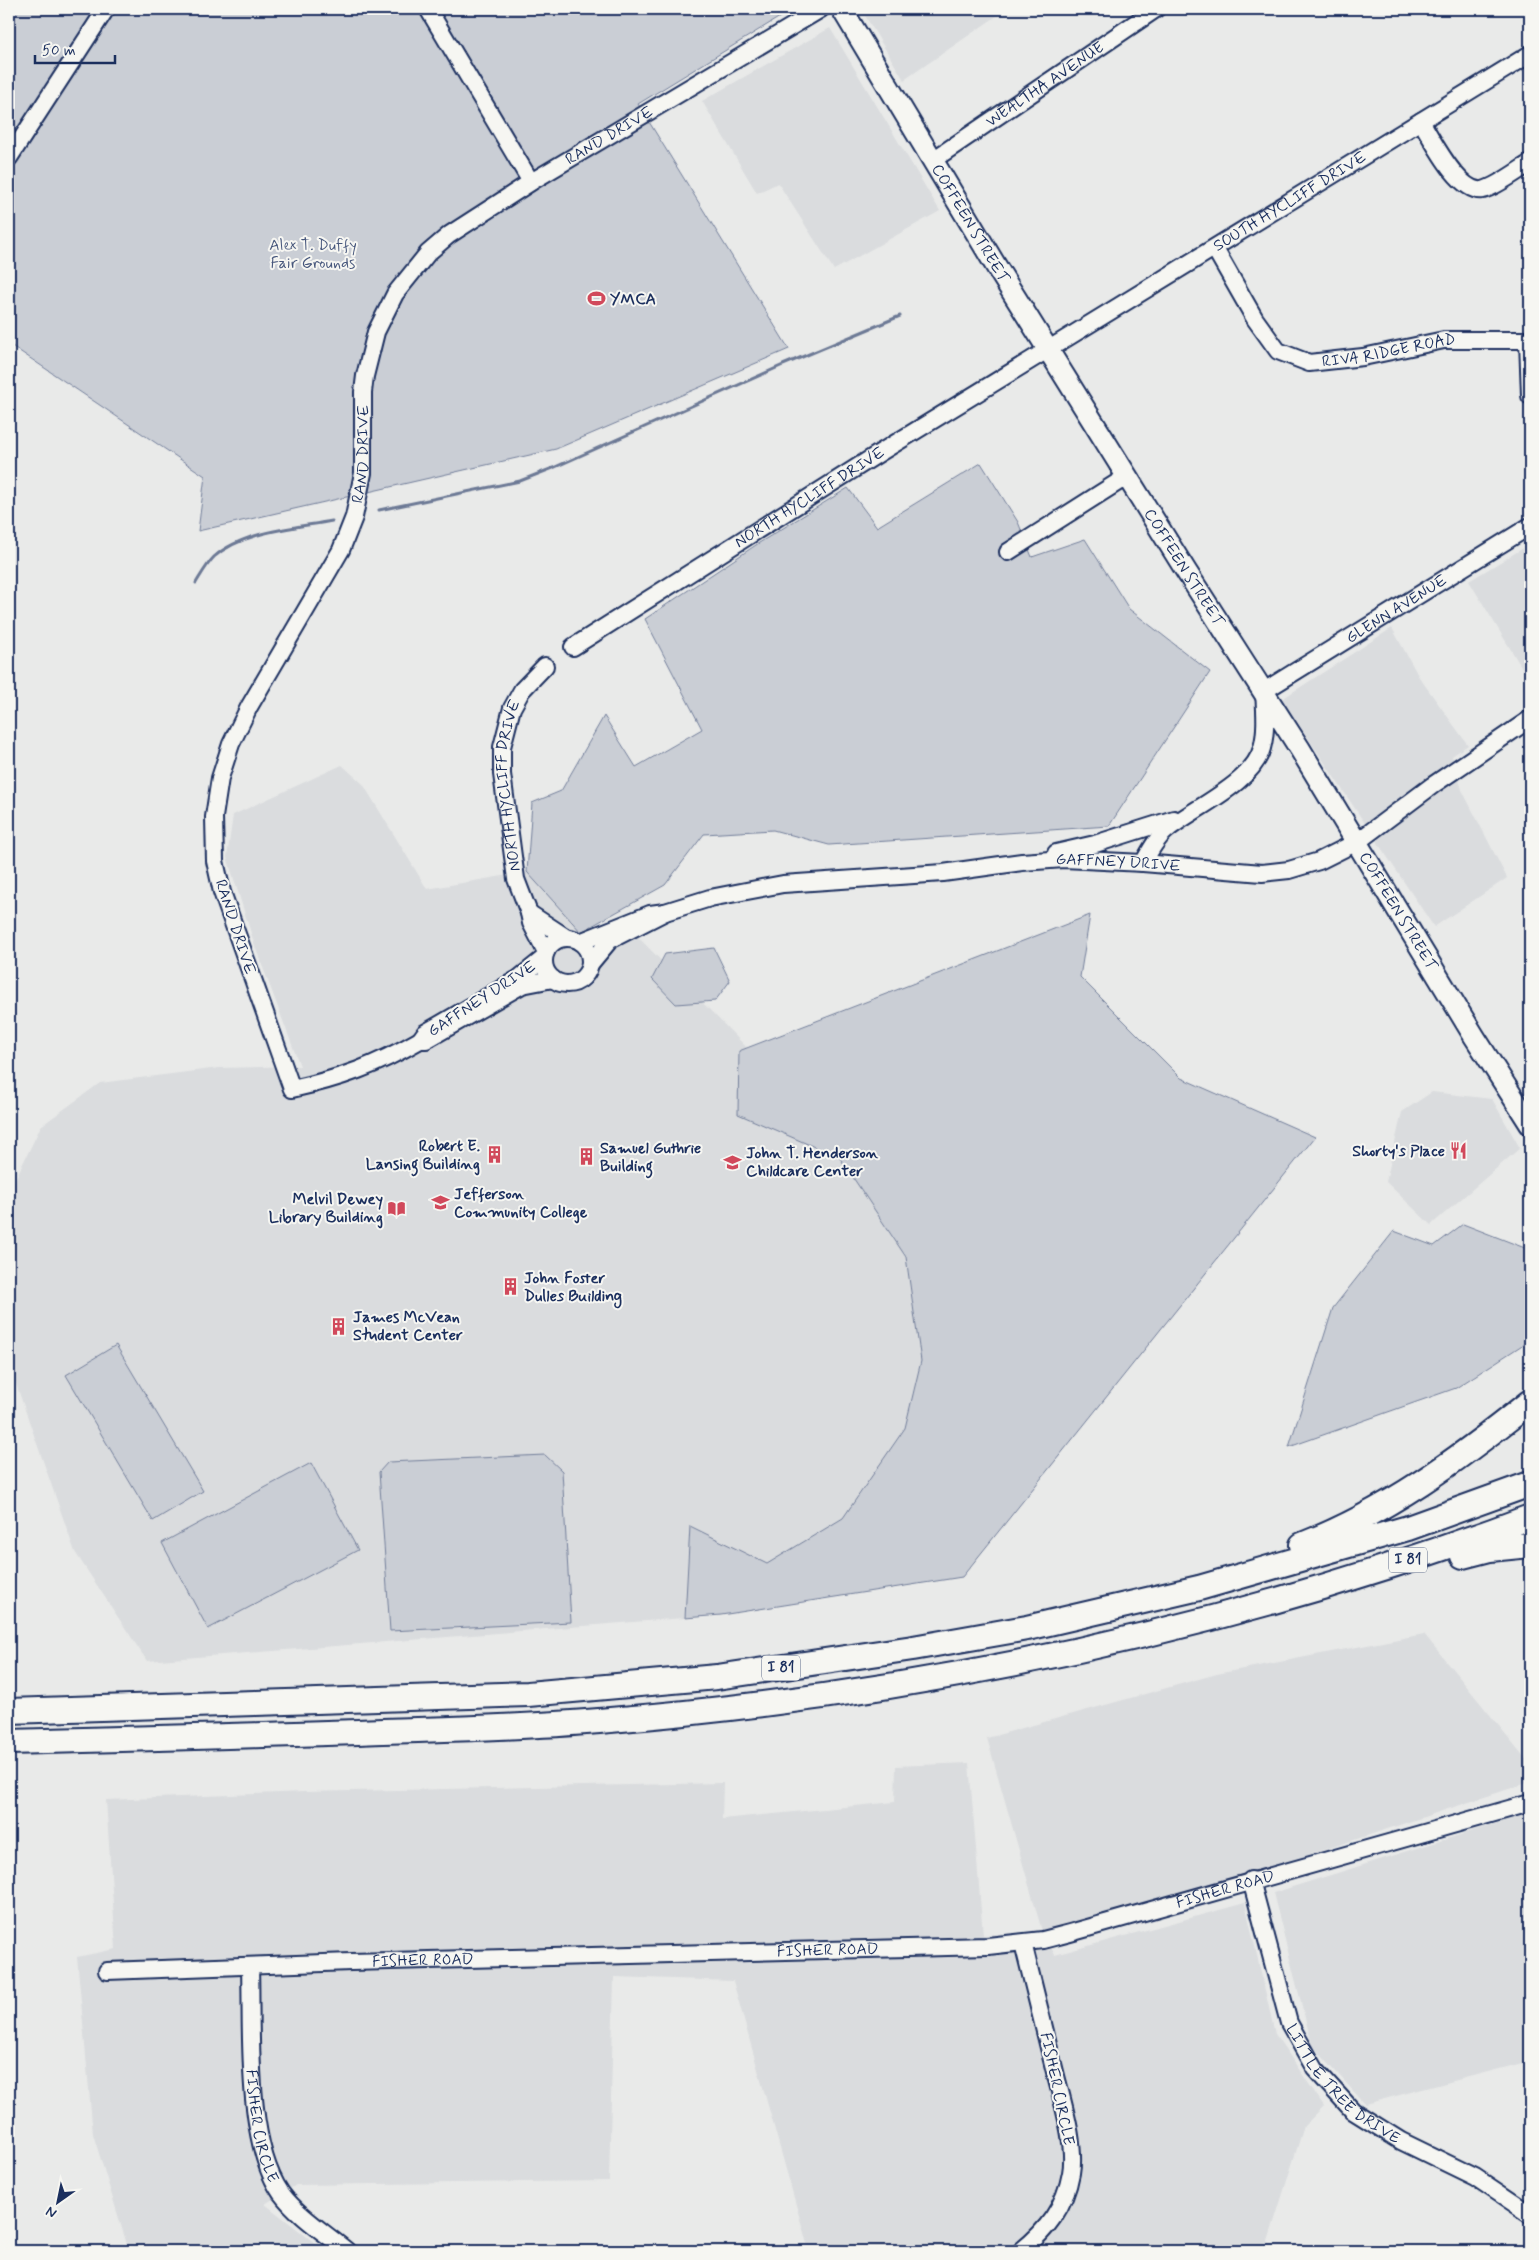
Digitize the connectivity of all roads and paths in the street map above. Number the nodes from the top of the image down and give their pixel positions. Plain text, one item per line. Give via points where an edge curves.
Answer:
1 (106, 9) edge
2 (428, 9) edge
3 (821, 9) edge
4 (842, 9) edge
5 (1156, 9) edge
6 (1530, 54) edge
7 (1422, 121) junction
8 (9, 158) edge
9 (933, 160) junction
10 (1530, 163) edge
11 (531, 182) junction
12 (1215, 249) junction
13 (1529, 340) edge
14 (1049, 350) junction
15 (1530, 396) edge
16 (1126, 477) junction
17 (1530, 526) edge
18 (1008, 552) dead end
19 (573, 647) dead end
20 (545, 666) dead end
21 (1264, 691) junction
22 (1530, 719) edge
23 (1188, 814) junction
24 (1357, 842) junction
25 (1022, 862) junction
26 (1143, 862) junction
27 (665, 912) junction
28 (529, 913) junction
29 (574, 940) junction
30 (545, 955) junction
31 (590, 964) junction
32 (553, 978) junction
33 (420, 1040) junction
34 (292, 1089) joint
35 (1530, 1124) edge
36 (1530, 1402) edge
37 (1530, 1484) edge
38 (1530, 1517) edge
39 (1530, 1545) edge
40 (1199, 1588) junction
41 (1284, 1599) junction
42 (9, 1711) edge
43 (9, 1742) edge
44 (1530, 1802) edge
45 (1251, 1880) junction
46 (1023, 1943) junction
47 (250, 1968) junction
48 (106, 1971) dead end
49 (1530, 2214) edge
50 (347, 2251) edge
51 (1021, 2251) edge

1 - 8 street
2 - 11 street
3 - 11 street, RAND DRIVE
4 - 9 main road, COFFEEN STREET
5 - 9 street, WEALTHA AVENUE
6 - 7 street, SOUTH HYCLIFF DRIVE
7 - 10 street via 1446,161 1464,184 1475,189 1484,190
7 - 12 street, SOUTH HYCLIFF DRIVE
9 - 14 main road, COFFEEN STREET
11 - 34 street, RAND DRIVE via 449,234 428,253 395,294 376,332 365,376 363,473 354,517 341,550 249,707 231,744 220,778 214,817 216,861 222,892
12 - 13 street, RIVA RIDGE ROAD via 1255,320 1278,351 1309,363 1444,340
12 - 14 street, SOUTH HYCLIFF DRIVE
13 - 15 street
14 - 16 main road, COFFEEN STREET
14 - 19 street, NORTH HYCLIFF DRIVE
16 - 18 street
16 - 21 main road, COFFEEN STREET
17 - 21 street, GLENN AVENUE
20 - 28 street, NORTH HYCLIFF DRIVE via 522,690 512,708 502,747 502,774 516,879
21 - 23 street via 1262,750 1253,766 1235,783
21 - 24 main road, COFFEEN STREET
22 - 24 street, GAFFNEY DRIVE
23 - 25 street via 1095,844
23 - 26 street via 1166,830
24 - 26 street, GAFFNEY DRIVE via 1319,861 1271,872
24 - 35 main road, COFFEEN STREET
25 - 26 street, GAFFNEY DRIVE via 1064,859
25 - 27 street, GAFFNEY DRIVE via 944,873 783,884 710,898
27 - 29 street, GAFFNEY DRIVE
27 - 31 street, GAFFNEY DRIVE via 610,940
28 - 29 street
28 - 30 street, NORTH HYCLIFF DRIVE
29 - 30 street via 554,942
29 - 31 street via 588,952
30 - 32 street via 547,972
30 - 33 street, GAFFNEY DRIVE via 528,972 426,1033
31 - 32 street via 585,975 575,982 563,983
32 - 33 street, GAFFNEY DRIVE via 522,985 426,1040
33 - 34 street, GAFFNEY DRIVE via 361,1070
36 - 40 highway via 1478,1444 1404,1495 1320,1538
37 - 40 highway, I 81 via 1408,1528
38 - 41 highway, I 81 via 1412,1559
39 - 41 highway via 1490,1549 1334,1592
40 - 42 highway, I 81 via 1027,1628 717,1677 528,1694
41 - 43 highway, I 81 via 1052,1656 902,1684 754,1706 597,1721 451,1729
44 - 45 street, FISHER ROAD
45 - 46 street, FISHER ROAD via 1070,1933
45 - 49 street, LITTLE TREE DRIVE via 1289,2023 1314,2069 1353,2111 1401,2142 1474,2177
46 - 47 street, FISHER ROAD via 351,1962
46 - 51 street, FISHER CIRCLE via 1072,2155 1071,2173 1058,2210 1040,2236
47 - 48 street, FISHER ROAD
47 - 50 street, FISHER CIRCLE via 255,2110 260,2145 272,2178 282,2194

